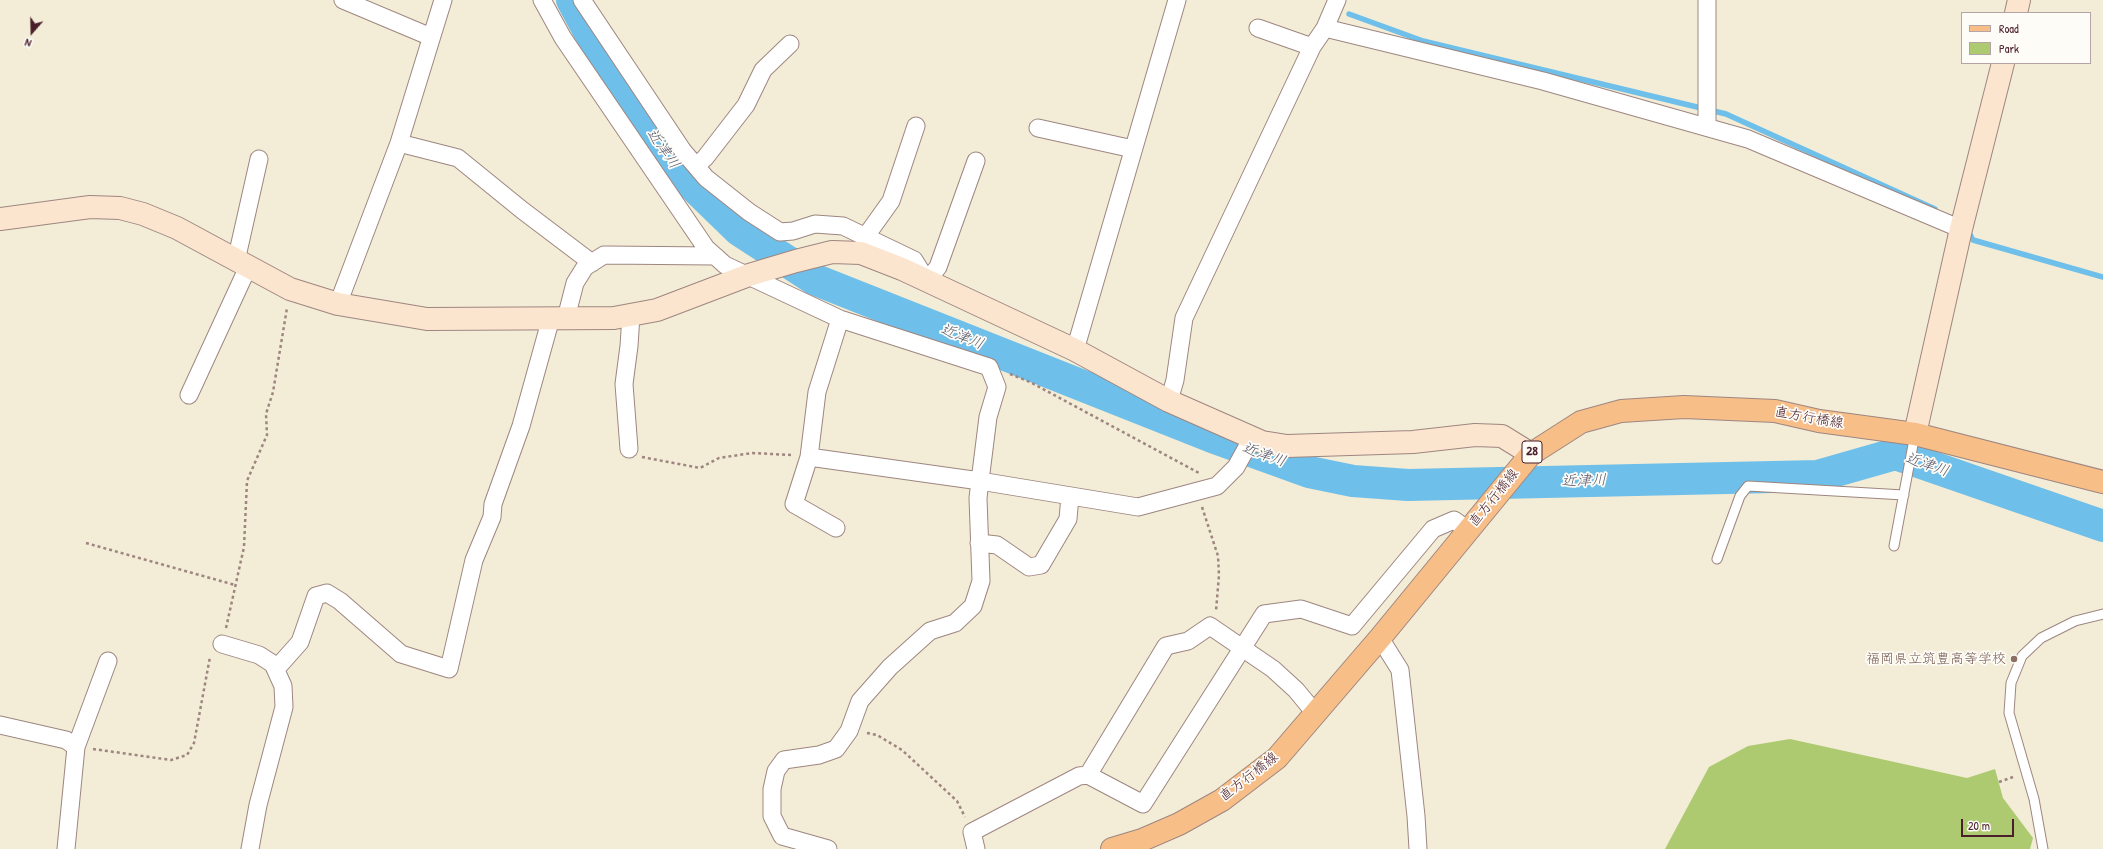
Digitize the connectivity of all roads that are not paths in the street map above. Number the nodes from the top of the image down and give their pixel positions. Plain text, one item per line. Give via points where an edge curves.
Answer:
1 (343, 0) edge
2 (443, 0) edge
3 (542, 0) edge
4 (582, 0) edge
5 (1177, 0) edge
6 (1337, 0) edge
7 (1707, 0) edge
8 (2019, 0) edge
9 (2016, 12) edge
10 (1258, 28) dead end
11 (1325, 28) junction
12 (431, 37) junction
13 (790, 44) dead end
14 (1312, 47) junction
15 (2003, 64) edge
16 (916, 126) dead end
17 (1707, 127) junction
18 (1038, 128) dead end
19 (399, 143) junction
20 (1133, 149) junction
21 (259, 159) dead end
22 (976, 161) dead end
23 (696, 166) junction
24 (0, 219) edge
25 (1961, 229) junction
26 (866, 236) junction
27 (715, 256) junction
28 (592, 263) junction
29 (242, 264) junction
30 (749, 275) junction
31 (928, 281) junction
32 (338, 304) junction
33 (631, 315) junction
34 (558, 318) junction
35 (840, 319) junction
36 (1075, 350) junction
37 (189, 395) dead end
38 (1169, 401) junction
39 (1915, 434) junction
40 (1252, 438) junction
41 (629, 449) road end
42 (1530, 454) junction
43 (809, 457) junction
44 (980, 481) junction
45 (2103, 482) edge
46 (1904, 495) junction
47 (1070, 496) junction
48 (836, 528) dead end
49 (1468, 530) junction
50 (979, 543) junction
51 (1894, 546) dead end
52 (1717, 559) dead end
53 (2103, 614) edge
54 (1380, 638) junction
55 (222, 644) road end
56 (1244, 647) junction
57 (108, 661) dead end
58 (276, 669) junction
59 (1315, 713) junction
60 (0, 725) edge
61 (76, 747) junction
62 (1088, 774) junction
63 (779, 842) edge
64 (66, 849) edge
65 (250, 849) edge
66 (828, 849) edge
67 (976, 849) edge
68 (1112, 849) edge
69 (1418, 849) edge
70 (2043, 849) edge

1 - 12 street
2 - 12 street
3 - 27 street via 563,38 706,248
4 - 23 street via 683,151
5 - 20 street
6 - 11 street
7 - 17 street
8 - 9 street
10 - 14 street
11 - 14 street
11 - 17 street via 1543,81
12 - 19 street
13 - 23 street via 763,70 746,105
14 - 38 street via 1184,318 1175,380
15 - 25 street
16 - 26 street via 891,201
17 - 25 street via 1748,139
18 - 20 street
19 - 28 street via 458,158
19 - 32 street
20 - 36 street
21 - 29 street
22 - 31 street via 938,267
23 - 26 street via 706,178 749,212 780,232 815,224 843,226
24 - 29 street via 90,207 120,208 177,228
25 - 39 street
26 - 31 street via 914,260
27 - 28 street via 604,255
27 - 30 street via 725,265
28 - 34 street via 585,267
29 - 32 street via 290,290
29 - 37 street
30 - 31 street via 832,252 861,253
30 - 33 street via 658,310
30 - 35 street via 773,289
31 - 36 street
32 - 34 street via 427,319
33 - 34 street via 614,318
33 - 41 street via 624,384
34 - 58 street via 493,504 492,517 474,560 450,668 401,654 327,593 316,596 300,642
35 - 43 street via 817,392
35 - 44 street via 988,367 997,387 988,417
36 - 38 street
38 - 40 street
39 - 42 main road, 直方行橋線 / 28 via 1819,421 1775,411 1684,407 1621,411 1581,422
39 - 45 main road, 直方行橋線 / 28
39 - 46 lane
40 - 42 street via 1287,446 1413,442 1475,435 1502,436
40 - 47 street via 1236,467 1217,486 1138,507
42 - 49 main road, 直方行橋線 / 28
43 - 44 street
43 - 48 street via 794,504
44 - 47 street
44 - 50 street
46 - 51 lane
46 - 52 lane via 1748,486 1740,496
47 - 50 street via 1068,520 1041,564 1030,567 997,545
49 - 54 main road, 直方行橋線 / 28
49 - 56 street via 1454,520 1433,529 1352,626 1301,609 1264,614
50 - 63 street via 980,581 973,606 955,623 930,631 890,667 860,701 849,731 836,749 819,755 784,760 776,771 772,789 772,816
53 - 70 lane via 2075,621 2041,638 2022,656 2011,683 2009,713 2034,799
54 - 59 main road, 直方行橋線 / 28
54 - 69 street via 1400,670
55 - 58 street via 258,655 273,664
56 - 59 street via 1296,690
56 - 62 street via 1210,626 1188,641 1166,646
56 - 62 street via 1143,804
57 - 61 street
58 - 65 street via 283,686 284,707 258,805
59 - 68 main road, 直方行橋線 / 28 via 1276,758 1222,800 1179,824 1142,840
60 - 61 street via 66,740
61 - 64 street
62 - 67 street via 1079,776 972,832
63 - 66 street

